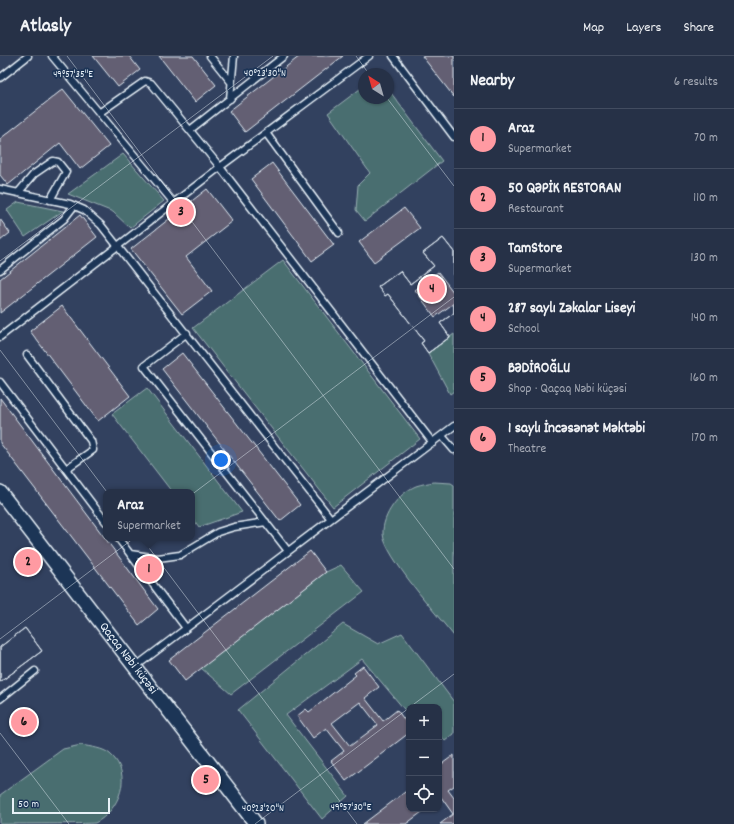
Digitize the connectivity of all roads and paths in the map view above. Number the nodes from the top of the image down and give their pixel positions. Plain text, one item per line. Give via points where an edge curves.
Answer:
1 (28, 56) edge
2 (52, 56) edge
3 (210, 56) edge
4 (234, 56) edge
5 (284, 56) edge
6 (369, 56) edge
7 (393, 56) edge
8 (0, 78) edge
9 (231, 82) junction
10 (230, 99) junction
11 (99, 113) junction
12 (190, 130) junction
13 (266, 133) junction
14 (454, 137) edge
15 (220, 167) junction
16 (0, 189) edge
17 (18, 193) junction
18 (50, 200) junction
19 (174, 203) junction
20 (74, 206) junction
21 (338, 233) dead end
22 (118, 246) junction
23 (0, 270) edge
24 (186, 333) junction
25 (0, 337) edge
26 (28, 355) dead end
27 (0, 382) edge
28 (454, 426) edge
29 (442, 436) junction
30 (433, 443) junction
31 (454, 450) edge
32 (66, 469) junction
33 (0, 492) edge
34 (103, 518) edge
35 (331, 519) junction
36 (266, 522) junction
37 (120, 541) edge
38 (288, 551) junction
39 (130, 554) junction
40 (186, 628) junction
41 (134, 667) junction
42 (35, 671) dead end
43 (0, 699) edge
44 (256, 824) edge

1 - 8 lane
2 - 11 lane
3 - 9 lane
4 - 9 lane
5 - 10 lane
6 - 13 lane
7 - 14 lane
9 - 10 lane
10 - 12 lane
11 - 12 lane via 145,81 151,83
11 - 19 lane
12 - 15 lane
13 - 15 lane
13 - 21 lane
15 - 19 lane
15 - 30 lane
16 - 17 lane
17 - 18 lane
17 - 18 lane via 34,174 52,161 58,162 66,172
18 - 20 lane
19 - 22 lane
20 - 22 lane via 84,210 101,225
20 - 23 lane via 64,219
22 - 24 lane
22 - 25 lane
24 - 35 lane
24 - 36 lane via 144,366
26 - 32 lane via 91,441 93,450
27 - 32 lane
28 - 29 lane
29 - 30 lane
29 - 31 lane
30 - 35 lane
32 - 34 lane
33 - 41 street, Qaçaq Nəbi küçəsi
35 - 38 lane
36 - 38 lane
36 - 39 lane via 234,526 218,532 180,555 158,558
37 - 39 lane
38 - 40 lane
39 - 40 lane
40 - 41 lane
41 - 44 street, Qaçaq Nəbi küçəsi
42 - 43 lane

